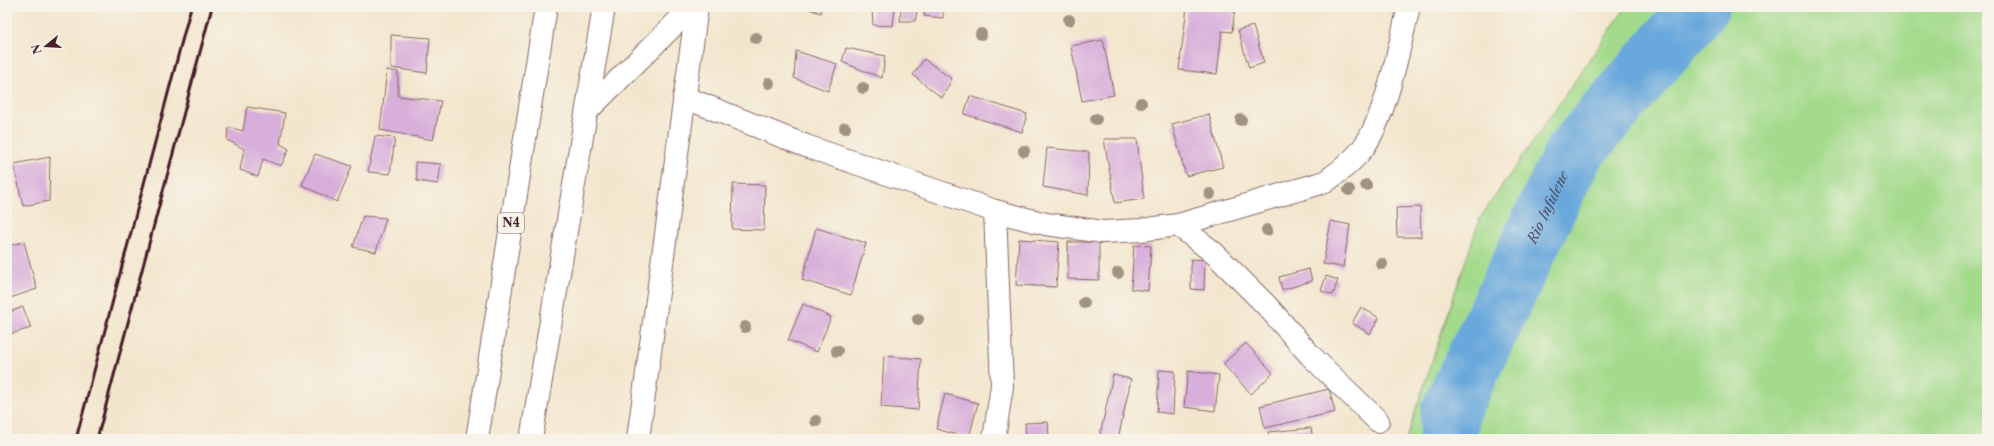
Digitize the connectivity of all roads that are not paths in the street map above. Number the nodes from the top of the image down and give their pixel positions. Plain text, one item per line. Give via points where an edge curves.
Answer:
1 (546, 7) edge
2 (604, 7) edge
3 (692, 7) edge
4 (697, 7) edge
5 (1409, 7) edge
6 (684, 97) junction
7 (588, 110) junction
8 (995, 211) junction
9 (1178, 225) junction
10 (1378, 421) dead end
11 (477, 439) edge
12 (531, 439) edge
13 (638, 439) edge
14 (994, 439) edge

1 - 11 main road, N4
2 - 7 main road
3 - 7 main road
4 - 6 main road
5 - 9 main road via 1387,94 1371,134 1359,154 1325,182
6 - 8 main road via 806,146
6 - 13 main road
7 - 12 main road
8 - 9 main road via 1046,224 1103,232
8 - 14 main road via 1002,386
9 - 10 main road via 1224,264 1267,306 1310,355

